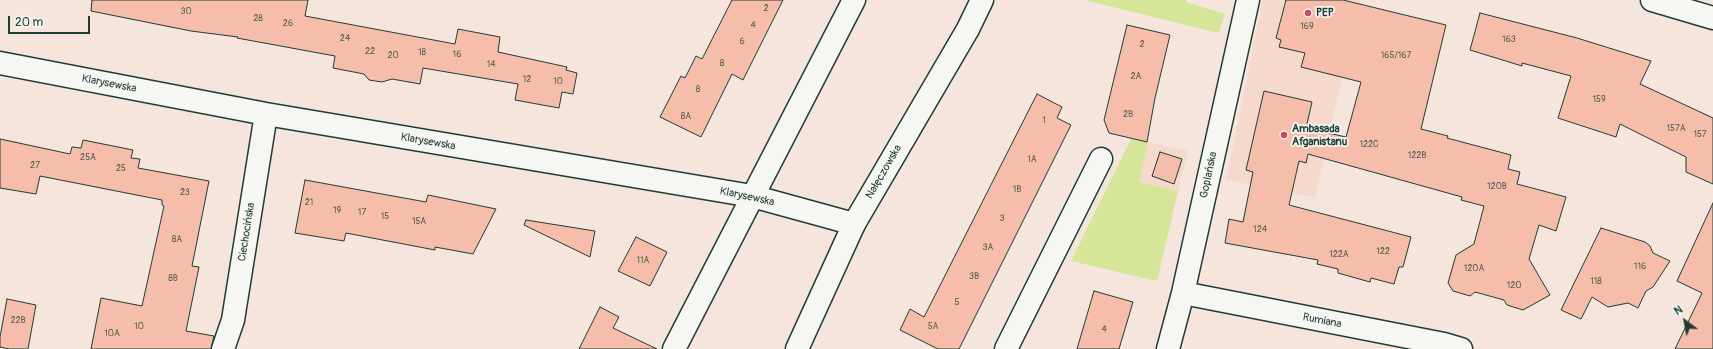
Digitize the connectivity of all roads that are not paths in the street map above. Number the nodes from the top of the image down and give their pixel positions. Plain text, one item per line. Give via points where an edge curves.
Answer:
1 (854, 0) edge
2 (982, 0) edge
3 (1248, 0) edge
4 (1652, 0) edge
5 (1713, 18) edge
6 (0, 63) edge
7 (266, 114) junction
8 (1101, 159) dead end
9 (752, 196) junction
10 (854, 224) junction
11 (1183, 293) junction
12 (223, 349) edge
13 (674, 349) edge
14 (797, 349) edge
15 (1006, 349) edge
16 (1168, 349) edge
17 (1461, 349) edge

1 - 9 street
2 - 10 street, Nałęczowska via 968,29
3 - 11 street, Goplańska
4 - 5 street
6 - 7 street, Klarysewska
7 - 9 street, Klarysewska
7 - 12 street, Ciechocińska via 233,320
8 - 15 street
9 - 10 street, Klarysewska
9 - 13 street
10 - 14 street, Nałęczowska
11 - 16 street, Goplańska
11 - 17 street, Rumiana

